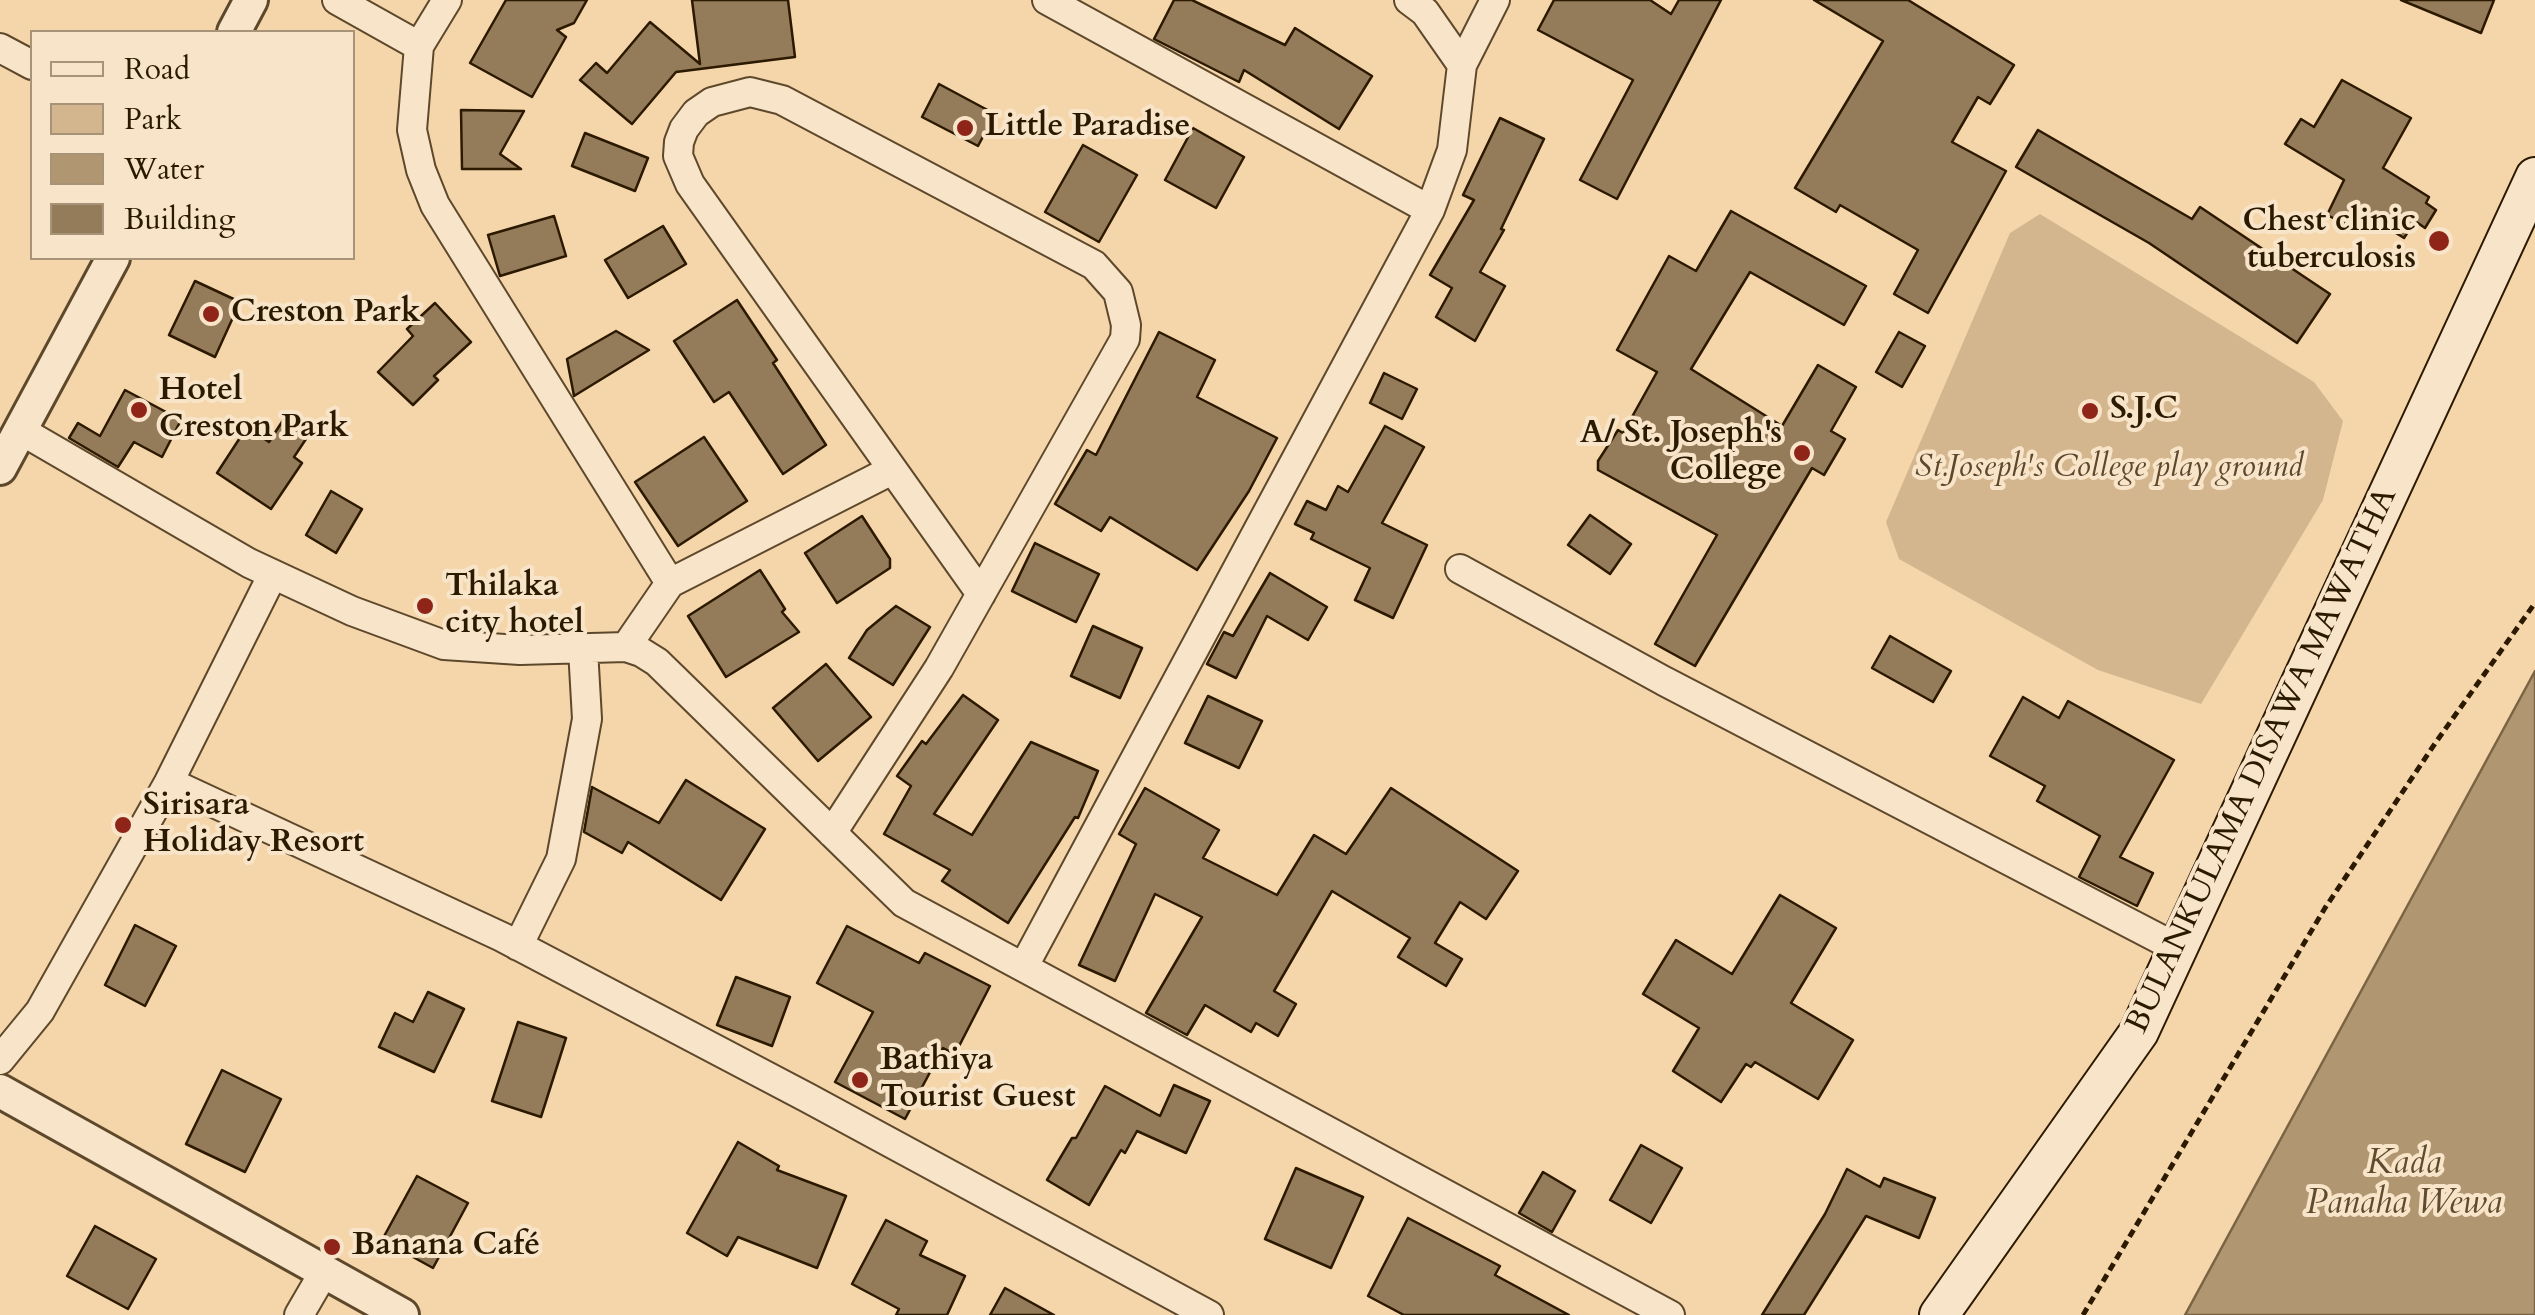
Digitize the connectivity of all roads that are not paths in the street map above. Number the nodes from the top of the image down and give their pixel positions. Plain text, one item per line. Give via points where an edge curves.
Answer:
1 (251, 0) edge
2 (337, 0) edge
3 (447, 0) edge
4 (1047, 0) edge
5 (1409, 0) edge
6 (1496, 0) edge
7 (235, 30) edge
8 (419, 46) junction
9 (0, 48) edge
10 (30, 64) edge
11 (1462, 65) junction
12 (2535, 178) edge
13 (1430, 210) junction
14 (112, 260) edge
15 (20, 430) junction
16 (0, 468) edge
17 (892, 470) junction
18 (1460, 569) dead end
19 (273, 574) junction
20 (670, 583) junction
21 (981, 594) junction
22 (626, 647) junction
23 (583, 648) junction
24 (170, 782) junction
25 (832, 833) junction
26 (518, 946) junction
27 (2178, 949) junction
28 (1024, 966) junction
29 (0, 1060) edge
30 (0, 1092) edge
31 (324, 1272) junction
32 (299, 1315) edge
33 (402, 1315) edge
34 (1209, 1315) edge
35 (1670, 1315) edge
36 (1939, 1315) edge

1 - 7 street
2 - 8 street
3 - 8 street
4 - 13 street
5 - 11 street
6 - 11 street
8 - 20 street via 412,130 435,205
9 - 10 street
11 - 13 street via 1452,150
12 - 27 main road, BULANKULAMA DISAWA MAWATHA
13 - 28 street
14 - 15 street
15 - 16 street
15 - 19 street
17 - 20 street
17 - 21 street
17 - 21 street via 682,169 684,129 712,102 750,92 782,100 1094,265 1118,292 1124,339
18 - 27 street
19 - 23 street via 444,644
19 - 24 street
20 - 22 street
21 - 25 street
22 - 23 street
22 - 25 street via 656,662
23 - 26 street via 587,719 561,859
24 - 26 street
24 - 29 street via 40,1011
25 - 28 street via 904,903
26 - 34 street
27 - 36 main road, BULANKULAMA DISAWA MAWATHA via 2139,1032
28 - 35 street
30 - 31 street
31 - 32 street
31 - 33 street

